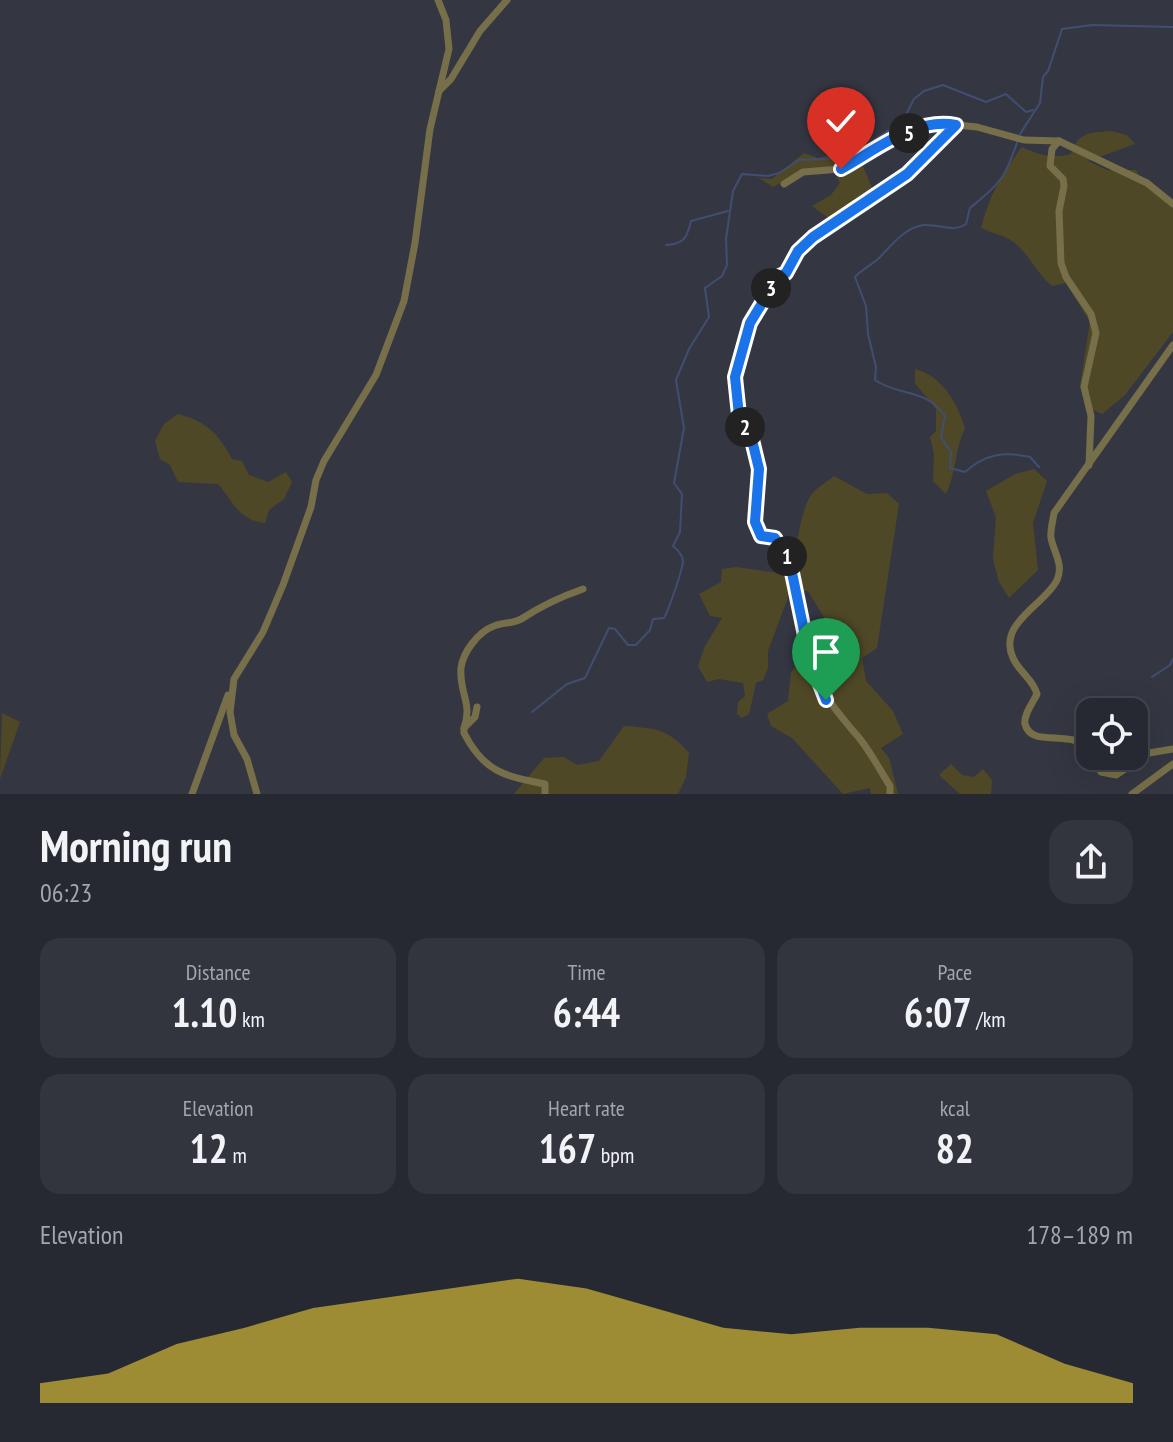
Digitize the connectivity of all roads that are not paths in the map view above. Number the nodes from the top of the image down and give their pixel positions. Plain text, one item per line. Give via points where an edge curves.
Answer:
1 (438, 0) edge
2 (507, 0) edge
3 (439, 91) junction
4 (956, 125) junction
5 (1059, 141) junction
6 (784, 184) dead end
7 (1173, 204) edge
8 (1173, 345) edge
9 (1088, 468) junction
10 (583, 589) dead end
11 (234, 679) junction
12 (477, 707) dead end
13 (464, 728) junction
14 (1076, 741) edge
15 (1173, 749) edge
16 (1148, 754) edge
17 (1173, 764) edge
18 (1100, 770) edge
19 (1124, 770) edge
20 (192, 794) edge
21 (257, 794) edge
22 (545, 794) edge
23 (890, 794) edge
24 (1132, 794) edge

1 - 3 street via 449,39
2 - 3 street
3 - 11 street via 404,301 376,375 324,461 268,620
4 - 5 street via 1020,139
4 - 6 street via 928,124 841,169 803,172
4 - 23 street via 907,174 798,251 750,323 735,377 739,415 759,469 756,530 775,538 787,556 819,684 826,700 862,741
5 - 7 street via 1147,183
5 - 9 street via 1050,166 1064,186 1059,211 1061,263 1091,314 1096,333 1084,387 1091,425
8 - 9 street
9 - 14 street via 1054,513 1050,534 1061,567 1056,582 1016,626 1010,642 1014,661 1037,694 1028,728 1042,738
10 - 13 street via 513,623 490,627 473,643 462,666 461,687 470,712
11 - 20 street
11 - 21 street via 234,735
12 - 13 street
13 - 22 street via 491,770 545,784
15 - 16 street
17 - 24 street
18 - 19 street via 1116,775

